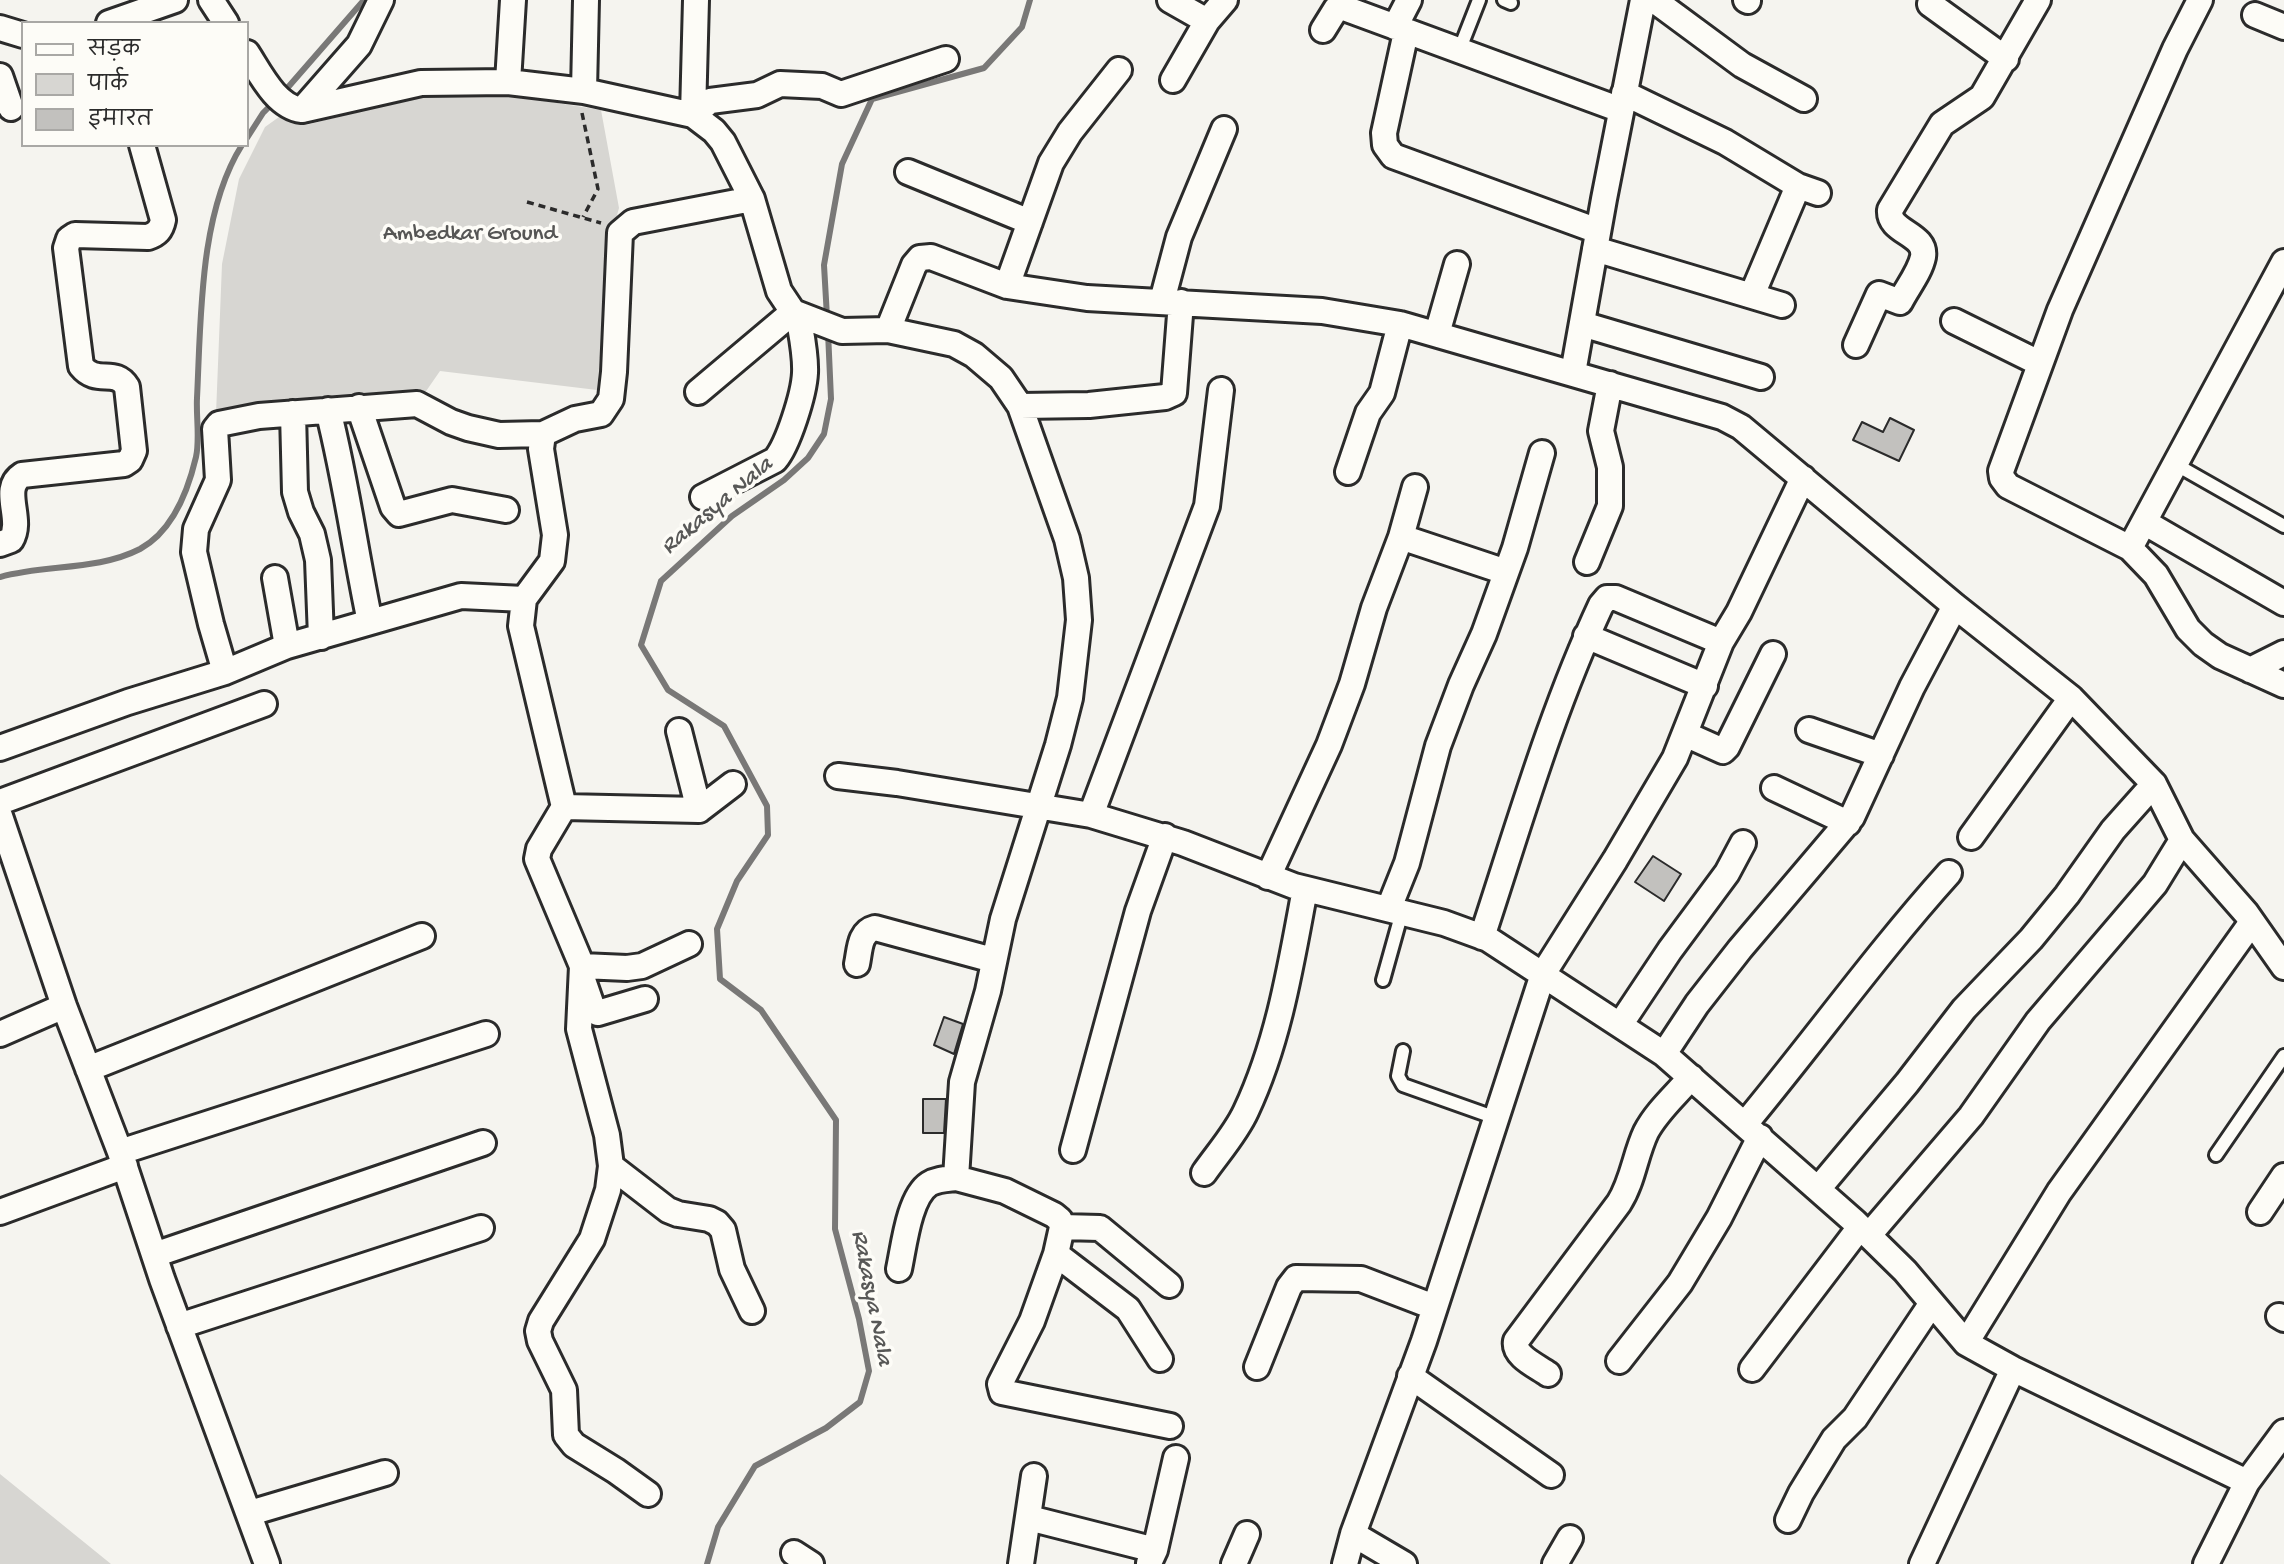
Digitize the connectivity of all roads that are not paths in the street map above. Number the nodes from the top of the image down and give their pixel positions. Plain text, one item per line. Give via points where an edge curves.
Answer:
1 (175, 0) edge
2 (211, 0) edge
3 (381, 0) edge
4 (513, 0) edge
5 (586, 0) edge
6 (696, 0) edge
7 (1170, 0) edge
8 (1225, 0) edge
9 (1409, 0) edge
10 (1479, 0) edge
11 (1643, 0) edge
12 (1654, 0) edge
13 (2038, 0) edge
14 (2200, 0) edge
15 (1930, 4) dead end
16 (139, 6) edge
17 (2255, 15) dead end
18 (113, 21) edge
19 (225, 21) edge
20 (1207, 21) junction
21 (2284, 27) edge
22 (0, 28) edge
23 (1323, 30) dead end
24 (1400, 30) junction
25 (21, 34) edge
26 (1459, 51) junction
27 (248, 54) edge
28 (2006, 59) junction
29 (946, 60) dead end
30 (1119, 70) dead end
31 (0, 76) edge
32 (1173, 80) dead end
33 (508, 82) junction
34 (581, 91) junction
35 (1804, 99) dead end
36 (287, 102) junction
37 (1623, 102) junction
38 (11, 108) dead end
39 (693, 115) junction
40 (1223, 129) dead end
41 (143, 147) edge
42 (908, 172) dead end
43 (752, 198) junction
44 (1030, 222) junction
45 (1596, 240) junction
46 (2284, 262) edge
47 (1457, 264) dead end
48 (1007, 286) junction
49 (1752, 296) junction
50 (1171, 302) junction
51 (1782, 305) dead end
52 (799, 314) junction
53 (1954, 321) dead end
54 (1400, 324) junction
55 (1582, 324) junction
56 (888, 330) junction
57 (1437, 334) junction
58 (1856, 345) dead end
59 (2039, 363) junction
60 (1573, 373) junction
61 (1761, 377) dead end
62 (1610, 384) junction
63 (1221, 390) dead end
64 (698, 392) dead end
65 (1020, 406) junction
66 (359, 407) junction
67 (328, 410) junction
68 (293, 413) junction
69 (543, 434) junction
70 (1542, 453) dead end
71 (2175, 464) junction
72 (1348, 472) dead end
73 (1803, 478) junction
74 (1415, 487) dead end
75 (703, 497) dead end
76 (506, 510) dead end
77 (2144, 522) junction
78 (2284, 526) edge
79 (1401, 537) junction
80 (0, 544) edge
81 (2130, 548) junction
82 (1587, 562) dead end
83 (1506, 572) junction
84 (275, 578) dead end
85 (524, 599) junction
86 (2284, 603) edge
87 (1955, 606) junction
88 (370, 622) junction
89 (1586, 636) junction
90 (321, 637) junction
91 (1721, 642) junction
92 (287, 646) junction
93 (2284, 653) edge
94 (1773, 654) dead end
95 (2250, 670) junction
96 (225, 672) junction
97 (2284, 685) edge
98 (1705, 686) junction
99 (2071, 698) junction
100 (264, 704) dead end
101 (1809, 730) dead end
102 (679, 731) dead end
103 (1685, 734) junction
104 (0, 748) edge
105 (1881, 755) junction
106 (838, 776) dead end
107 (733, 784) dead end
108 (2154, 784) junction
109 (1774, 788) dead end
110 (0, 802) edge
111 (564, 807) junction
112 (1038, 807) junction
113 (699, 810) junction
114 (1091, 815) junction
115 (0, 816) edge
116 (1848, 823) junction
117 (1165, 836) junction
118 (1971, 837) dead end
119 (2182, 840) junction
120 (1743, 843) dead end
121 (1949, 873) dead end
122 (1268, 877) junction
123 (1306, 889) junction
124 (1396, 910) junction
125 (2252, 922) junction
126 (422, 936) dead end
127 (1482, 937) junction
128 (689, 944) dead end
129 (993, 960) junction
130 (857, 964) dead end
131 (2284, 967) edge
132 (583, 973) junction
133 (1543, 974) junction
134 (1383, 980) dead end
135 (645, 999) dead end
136 (64, 1006) junction
137 (1620, 1025) junction
138 (0, 1034) edge
139 (486, 1034) dead end
140 (1403, 1051) dead end
141 (1664, 1054) junction
142 (2284, 1056) edge
143 (88, 1069) junction
144 (1691, 1077) junction
145 (1496, 1118) junction
146 (1752, 1131) junction
147 (483, 1143) dead end
148 (1073, 1150) dead end
149 (2216, 1154) dead end
150 (122, 1159) junction
151 (611, 1166) junction
152 (1204, 1173) dead end
153 (2284, 1176) edge
154 (956, 1178) junction
155 (1818, 1189) junction
156 (0, 1212) edge
157 (2260, 1212) dead end
158 (1062, 1227) junction
159 (481, 1228) dead end
160 (1864, 1231) junction
161 (1056, 1254) junction
162 (154, 1255) junction
163 (899, 1269) dead end
164 (1169, 1285) dead end
165 (1932, 1303) junction
166 (1434, 1307) junction
167 (752, 1311) dead end
168 (179, 1326) junction
169 (1966, 1343) junction
170 (1160, 1359) dead end
171 (1619, 1360) dead end
172 (1257, 1367) dead end
173 (1752, 1369) dead end
174 (2012, 1369) junction
175 (1548, 1374) dead end
176 (1410, 1376) junction
177 (1170, 1426) dead end
178 (2284, 1432) edge
179 (1177, 1458) dead end
180 (385, 1473) dead end
181 (1551, 1475) dead end
182 (1034, 1476) dead end
183 (2247, 1482) junction
184 (648, 1494) dead end
185 (250, 1513) junction
186 (1029, 1518) junction
187 (1788, 1520) dead end
188 (1247, 1534) dead end
189 (1353, 1534) junction
190 (1570, 1538) dead end
191 (1152, 1557) edge
192 (267, 1564) edge
193 (1021, 1564) edge
194 (1234, 1564) edge
195 (1345, 1564) edge
196 (1404, 1564) edge
197 (1555, 1564) edge
198 (1922, 1564) edge
199 (2206, 1564) edge

1 - 16 street
2 - 19 street
3 - 36 street via 359,45
4 - 33 street
5 - 34 street
6 - 39 street
7 - 20 street
8 - 20 street
9 - 24 street
10 - 26 lane
11 - 37 street
12 - 35 street via 1742,65
13 - 28 street
14 - 59 street
15 - 28 street
16 - 18 street
17 - 21 street
20 - 32 street
22 - 25 street
23 - 24 street via 1330,15 1344,8
24 - 26 street
24 - 45 street via 1384,133 1393,156
26 - 37 street
27 - 36 street
28 - 58 street via 1977,102 1942,124 1890,210 1893,223 1923,249 1923,258 1900,302 1879,294
29 - 39 street via 841,94 822,86 780,84 757,95 710,101
30 - 44 street via 1051,163
31 - 38 street
33 - 34 street
33 - 36 street via 421,83
34 - 39 street
37 - 45 street
37 - 49 street via 1725,142 1808,189
39 - 43 street via 723,142
40 - 50 street via 1179,237
41 - 80 street via 162,228 148,237 75,235 66,248 81,366 88,374 123,380 134,450 124,464 14,479 10,486 16,532
42 - 44 street
43 - 52 street via 779,291
43 - 69 street via 633,222 623,229 618,243 611,398 601,414 575,419
44 - 48 street
45 - 49 street
45 - 55 street
46 - 71 street
47 - 57 street
48 - 50 street via 1087,298
48 - 56 street via 931,257 920,258
49 - 51 street
50 - 54 street via 1322,311
50 - 65 street via 1174,393 1089,405
52 - 56 street via 842,331
52 - 64 street
52 - 75 street via 805,374 782,452
53 - 59 street
54 - 57 street
54 - 72 street via 1382,393 1368,413
55 - 60 street
55 - 61 street
56 - 65 street via 954,344 974,355 1001,378
57 - 60 street
59 - 81 street via 2002,478 2008,486
60 - 62 street
62 - 73 street via 1721,417 1741,427
62 - 82 street via 1601,431 1612,487
63 - 114 street via 1207,506
65 - 112 street via 1067,539 1079,620 1070,698
66 - 67 street
66 - 69 street via 417,404 468,428 499,435
66 - 76 street via 399,514 452,500
67 - 68 street
67 - 88 street
68 - 90 street via 295,492 318,560
68 - 96 street via 219,424 215,429 218,480 196,529 194,552
69 - 85 street via 541,449 555,548 552,561
70 - 83 street
71 - 77 street
71 - 78 lane
73 - 87 street
73 - 91 street
74 - 79 street
77 - 81 street
77 - 86 street
79 - 83 street
79 - 122 street via 1374,608 1353,684
81 - 95 street via 2156,575 2188,629 2220,656
83 - 124 street via 1438,746
84 - 92 street
85 - 88 street via 461,596
85 - 111 street via 521,626
87 - 99 street
87 - 105 street
88 - 90 street
89 - 91 street via 1601,605 1607,598 1616,598
89 - 98 street
89 - 127 street
90 - 92 street
91 - 98 street
92 - 96 street
93 - 95 street
94 - 103 street via 1723,751
95 - 97 street
96 - 104 street
98 - 103 street
99 - 108 street
99 - 118 street
100 - 110 street
101 - 105 street
102 - 113 street
103 - 133 street via 1615,860
105 - 116 street
106 - 112 street
107 - 113 street
108 - 119 street
108 - 155 street via 2113,830 2031,939 1964,1009
109 - 116 street
111 - 113 street
111 - 132 street via 537,859
112 - 114 street
112 - 129 street
114 - 117 street
115 - 136 street
116 - 141 street via 1740,949
117 - 122 street
117 - 148 street via 1138,911
119 - 125 street
119 - 160 street via 2155,884 2038,1021 1971,1116
120 - 137 street via 1727,873
121 - 146 street via 1903,924 1813,1041
122 - 123 street
123 - 124 street
123 - 152 street via 1284,1003 1264,1067 1245,1113
124 - 127 street
124 - 134 lane
125 - 131 street
125 - 169 street via 2059,1192
126 - 143 street
127 - 133 street
128 - 132 street via 635,967
129 - 130 street via 875,928 863,934
129 - 154 street via 962,1082
132 - 135 street via 598,1013
132 - 151 street via 579,1029
133 - 137 street
133 - 145 street
136 - 138 street
136 - 143 street
137 - 141 street
139 - 150 street
140 - 145 lane via 1398,1076 1403,1085
141 - 144 street
142 - 149 lane
143 - 150 street
144 - 146 street
144 - 175 street via 1645,1134 1632,1179 1619,1203 1516,1340 1518,1353
145 - 166 street
146 - 155 street
146 - 171 street via 1718,1218 1680,1283
147 - 162 street
150 - 156 street
150 - 162 street
151 - 167 street via 668,1210 717,1223
151 - 184 street via 592,1238 538,1331 564,1390 566,1434 574,1445
153 - 157 street
154 - 158 street via 1004,1191 1054,1215
154 - 163 street via 929,1184 915,1200
155 - 160 street
158 - 161 street
158 - 164 street via 1100,1228
159 - 168 street
160 - 165 street
160 - 173 street
161 - 170 street via 1128,1309
161 - 177 street via 1002,1392
162 - 168 street
165 - 169 street
165 - 187 street via 1855,1418 1834,1439
166 - 172 street via 1361,1279 1296,1278
166 - 176 street
168 - 185 street
169 - 174 street
174 - 183 street
174 - 198 street
176 - 181 street
176 - 189 street
178 - 183 street
179 - 191 street
180 - 185 street
182 - 186 street
183 - 199 street
185 - 192 street
186 - 191 street
186 - 193 street
188 - 194 street
189 - 195 street
189 - 196 street
190 - 197 street

